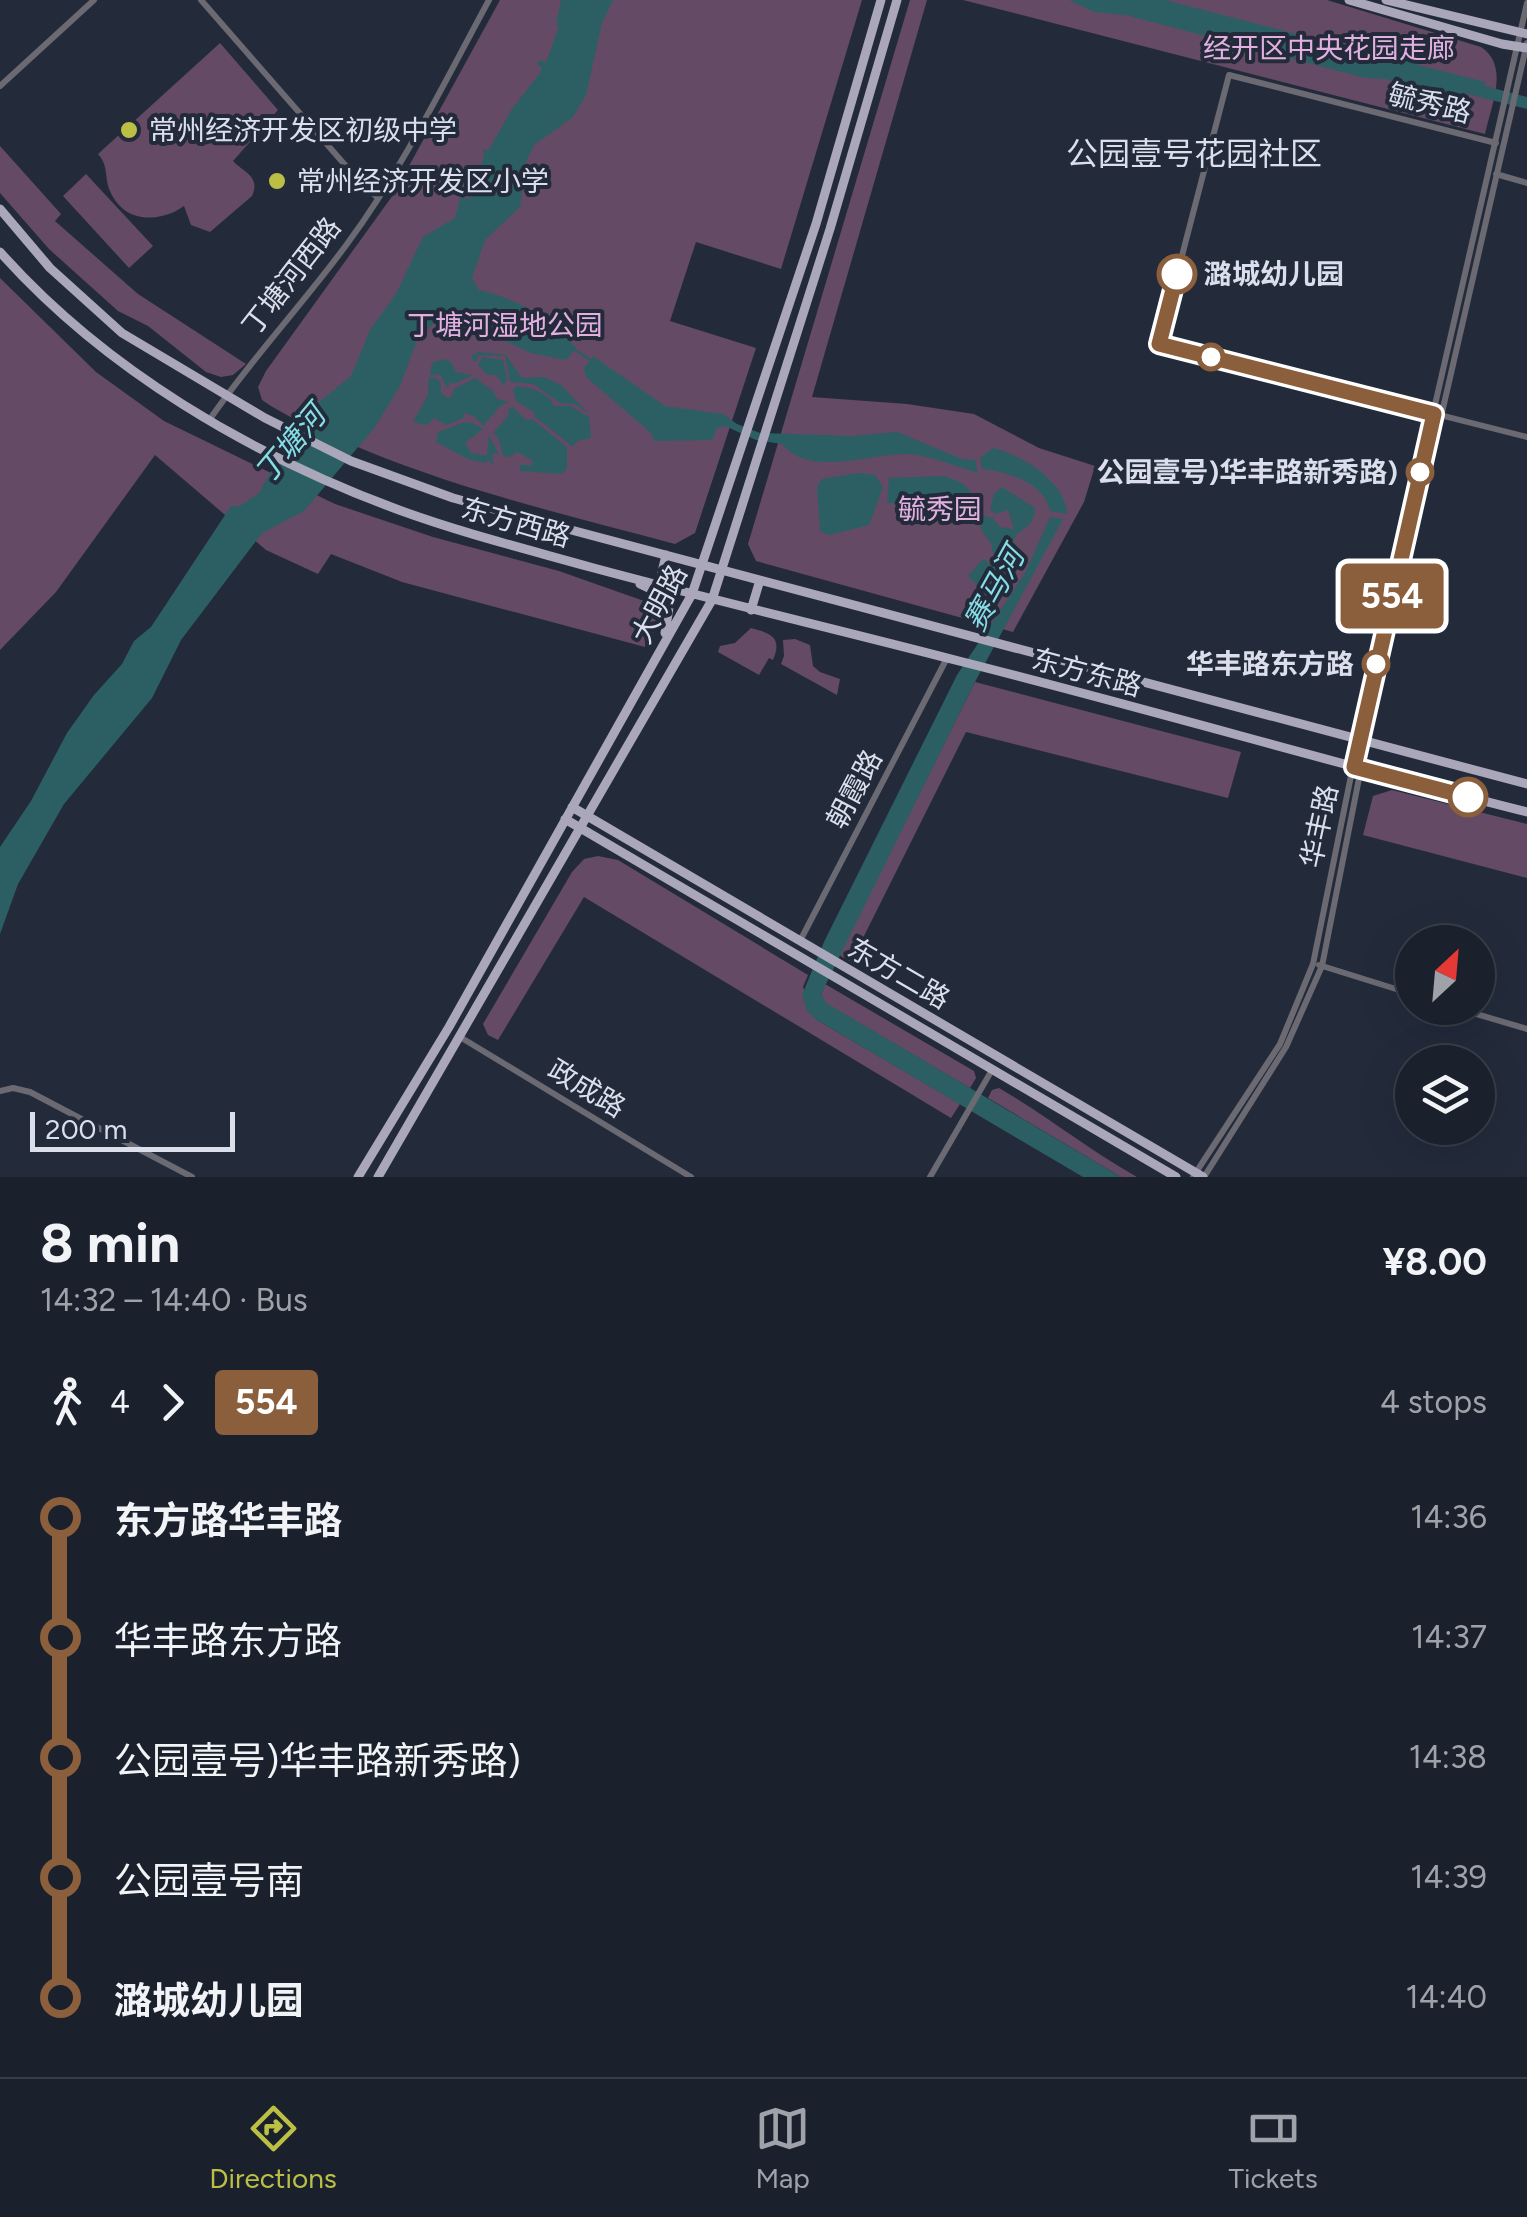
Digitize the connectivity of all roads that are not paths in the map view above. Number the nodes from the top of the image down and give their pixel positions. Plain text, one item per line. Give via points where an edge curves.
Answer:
1 (94, 0) edge
2 (201, 0) edge
3 (489, 0) edge
4 (881, 0) edge
5 (897, 0) edge
6 (1349, 0) edge
7 (1386, 0) edge
8 (1527, 3) edge
9 (1523, 33) edge
10 (1524, 46) edge
11 (0, 86) edge
12 (1494, 143) junction
13 (1504, 146) junction
14 (1496, 174) junction
15 (1527, 183) edge
16 (378, 198) junction
17 (0, 209) edge
18 (0, 252) edge
19 (226, 395) junction
20 (1437, 415) junction
21 (210, 419) junction
22 (1527, 437) edge
23 (666, 556) junction
24 (704, 565) junction
25 (722, 570) junction
26 (614, 573) junction
27 (760, 580) junction
28 (659, 585) junction
29 (692, 594) junction
30 (712, 600) junction
31 (751, 610) junction
32 (660, 650) junction
33 (953, 659) junction
34 (1362, 742) junction
35 (1359, 768) junction
36 (1527, 784) edge
37 (601, 793) junction
38 (572, 807) junction
39 (1527, 812) edge
40 (588, 816) junction
41 (566, 818) junction
42 (581, 828) junction
43 (609, 828) junction
44 (607, 844) junction
45 (568, 850) junction
46 (800, 941) junction
47 (1313, 964) junction
48 (1322, 966) junction
49 (1395, 989) edge
50 (1495, 1020) edge
51 (1527, 1029) edge
52 (460, 1037) junction
53 (992, 1070) junction
54 (0, 1091) edge
55 (1199, 1176) edge
56 (192, 1177) edge
57 (358, 1177) edge
58 (378, 1177) edge
59 (691, 1177) edge
60 (930, 1177) edge
61 (1176, 1177) edge

1 - 11 street
2 - 16 street
3 - 16 street, 丁塘河西路
4 - 24 main road, 大明路
5 - 25 main road, 大明路
6 - 10 main road
7 - 9 main road
8 - 9 street
9 - 10 street
10 - 12 street, 华丰路 via 1506,86
10 - 13 street, 华丰路
12 - 13 street, 毓秀路
12 - 20 street, 华丰路
12 - 20 street, 毓秀路 via 1229,74 1159,344
13 - 14 street, 华丰路
14 - 15 street
14 - 20 street, 华丰路
16 - 19 street, 丁塘河西路
17 - 19 main road via 50,268 110,322
18 - 21 main road via 96,343
19 - 21 street, 丁塘河西路
19 - 23 main road, 东方西路 via 351,462 453,498
20 - 22 street
20 - 34 street, 华丰路
21 - 26 main road, 东方西路 via 331,483 465,532
23 - 24 main road, 东方西路
23 - 28 main road
24 - 25 main road, 东方东路
24 - 29 main road, 大明路
25 - 27 main road, 东方东路
25 - 30 main road, 大明路
26 - 28 main road, 东方西路
26 - 32 main road via 659,593 669,607
27 - 31 main road
27 - 34 main road, 东方东路
28 - 29 main road, 东方西路
29 - 30 main road, 东方东路
29 - 32 main road, 大明路
30 - 31 main road, 东方东路
30 - 37 main road, 大明路
31 - 33 main road, 东方东路
32 - 38 main road, 大明路
33 - 35 main road, 东方东路
33 - 46 street, 朝霞路
34 - 35 street, 华丰路
34 - 36 main road, 东方东路
35 - 39 main road, 东方东路
35 - 47 street, 华丰路
35 - 48 street, 华丰路
37 - 40 main road, 大明路
37 - 43 main road via 598,814
38 - 40 main road, 东方二路
38 - 41 main road, 大明路
40 - 42 main road, 大明路
40 - 43 main road, 东方二路
41 - 42 main road, 东方二路
41 - 57 main road, 大明路
42 - 44 main road, 东方二路
42 - 45 main road, 大明路
43 - 46 main road, 东方二路
44 - 45 main road via 584,838
44 - 53 main road, 东方二路
45 - 52 main road, 大明路
46 - 55 main road, 东方二路
47 - 48 street
47 - 55 street, 华丰路 via 1280,1044
48 - 49 street
48 - 55 street, 华丰路 via 1286,1047
50 - 51 street
52 - 58 main road, 大明路
52 - 59 street, 政成路
53 - 60 street
53 - 61 main road, 东方二路
54 - 56 street via 30,1092

